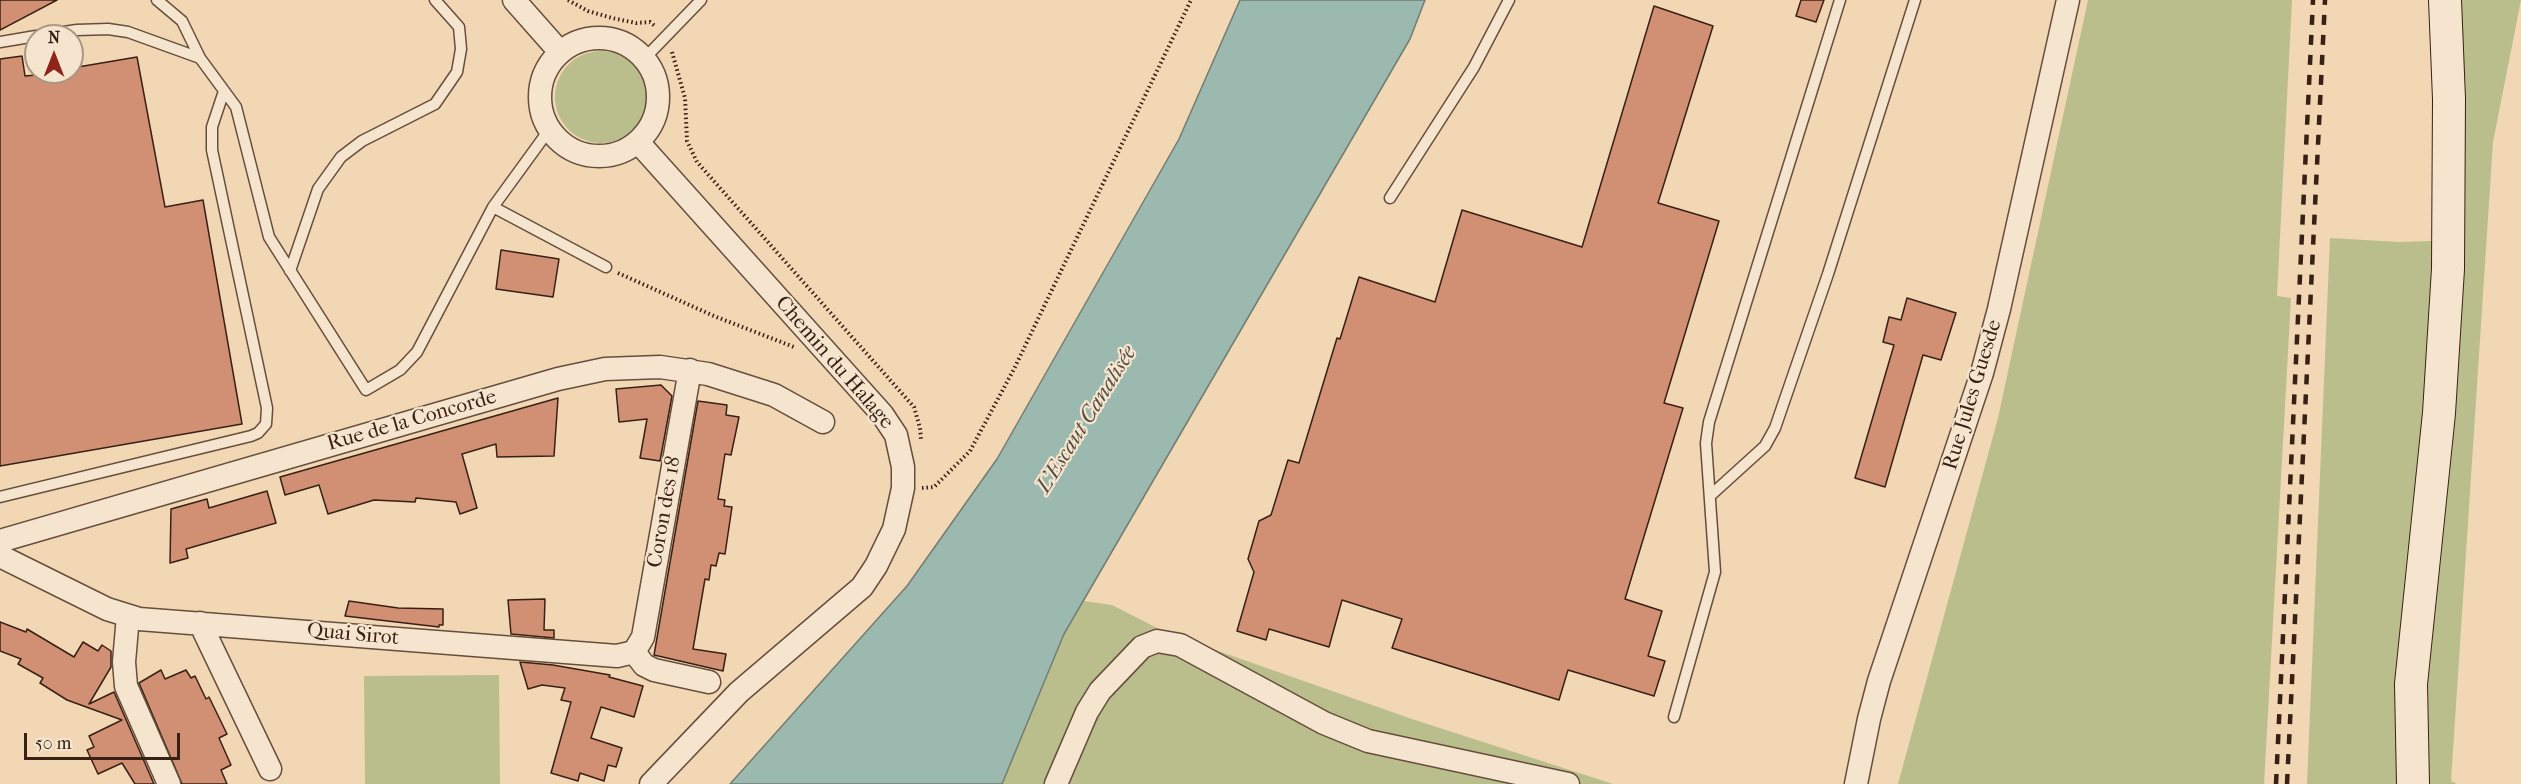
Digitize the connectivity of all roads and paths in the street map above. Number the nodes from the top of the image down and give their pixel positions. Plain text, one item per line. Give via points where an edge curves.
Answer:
1 (157, 0) edge
2 (435, 0) edge
3 (514, 0) edge
4 (568, 0) edge
5 (701, 0) edge
6 (1191, 0) edge
7 (1509, 0) edge
8 (1840, 0) edge
9 (1915, 0) edge
10 (2068, 0) edge
11 (2445, 0) edge
12 (84, 30) edge
13 (24, 38) edge
14 (664, 38) junction
15 (0, 42) edge
16 (560, 52) junction
17 (200, 58) junction
18 (644, 59) junction
19 (224, 91) junction
20 (549, 130) junction
21 (638, 142) junction
22 (1390, 198) dead end
23 (493, 207) junction
24 (606, 267) joint
25 (290, 271) junction
26 (827, 352) junction
27 (690, 370) junction
28 (823, 422) dead end
29 (921, 447) dead end
30 (903, 488) junction
31 (1711, 495) junction
32 (0, 497) edge
33 (0, 541) edge
34 (0, 556) edge
35 (128, 616) junction
36 (200, 623) junction
37 (634, 652) junction
38 (709, 682) dead end
39 (1674, 717) dead end
40 (270, 770) dead end
41 (169, 784) edge
42 (651, 784) edge
43 (1056, 784) edge
44 (1568, 784) edge
45 (1856, 784) edge
46 (2413, 784) edge

1 - 17 lane via 182,21
2 - 25 lane via 459,27 457,72 435,104 362,141 342,157 318,189
3 - 16 street
4 - 14 path via 612,18 650,22
5 - 14 lane
6 - 30 path via 1014,369 970,451 934,487
7 - 22 lane via 1474,67
8 - 31 lane via 1709,422
9 - 31 lane via 1776,428 1765,446
10 - 45 street, Rue Jules Guesde via 1987,354 1876,691
11 - 46 street via 2448,269 2437,434 2410,684
12 - 17 lane via 128,32
13 - 15 lane
14 - 18 lane
14 - 29 path via 675,59 685,98 687,141 697,162 914,407
16 - 18 street via 583,40 599,38 624,44
16 - 20 street via 540,85 540,109
17 - 19 lane
18 - 21 street via 656,81 658,106 649,130
19 - 25 lane via 236,107 264,226
19 - 32 lane via 212,127 212,150 265,398 266,424 251,436
20 - 21 street via 567,148 591,156 615,154
20 - 23 lane
21 - 26 street, Chemin du Halage
23 - 24 lane
23 - 25 lane via 417,352 400,370 366,390
24 - 26 path via 790,346
26 - 30 street, Chemin du Halage via 896,435 902,455
27 - 28 street, Rue de la Concorde via 761,390
27 - 33 street, Rue de la Concorde via 623,367 573,375
27 - 37 street, Coron des 18 via 643,637
30 - 42 street, Chemin du Halage via 894,529 862,587 739,692
31 - 39 lane via 1716,552 1714,582
34 - 35 street, Quai Sirot
35 - 36 street, Quai Sirot
35 - 41 street via 126,686
36 - 37 street, Quai Sirot via 617,656
36 - 40 street
37 - 38 street via 654,670
43 - 44 street via 1100,691 1142,647 1157,641 1180,645 1324,723 1368,741

